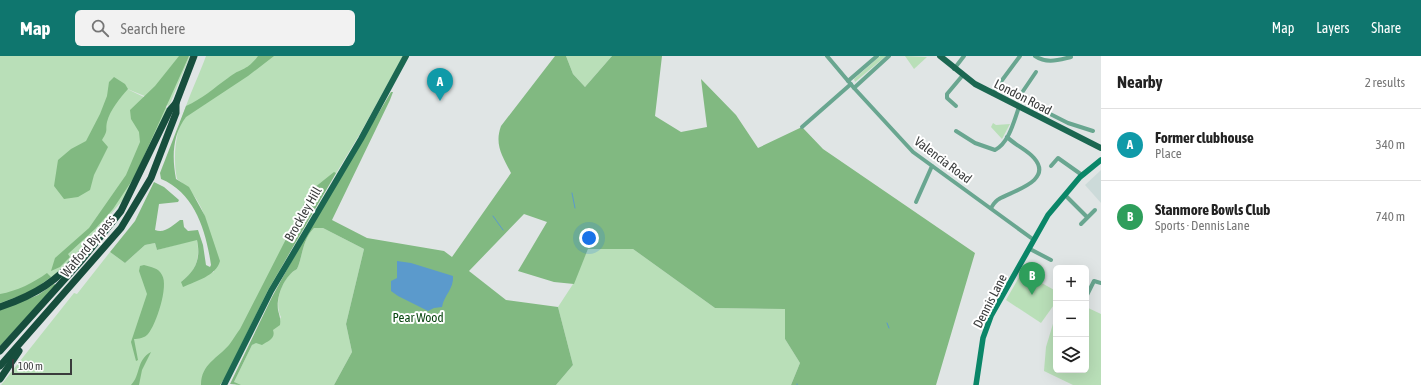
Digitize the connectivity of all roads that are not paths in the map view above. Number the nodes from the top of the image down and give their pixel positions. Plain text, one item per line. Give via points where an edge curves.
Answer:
1 (194, 56) edge
2 (406, 56) edge
3 (827, 56) edge
4 (877, 56) edge
5 (889, 56) edge
6 (940, 56) edge
7 (964, 56) edge
8 (1020, 56) edge
9 (1035, 56) edge
10 (1071, 57) dead end
11 (954, 69) junction
12 (1036, 72) dead end
13 (963, 75) junction
14 (851, 85) junction
15 (997, 87) junction
16 (993, 94) junction
17 (1019, 97) junction
18 (176, 103) junction
19 (956, 106) dead end
20 (1019, 108) junction
21 (1059, 119) junction
22 (1056, 126) junction
23 (802, 127) dead end
24 (956, 131) dead end
25 (1093, 131) dead end
26 (1008, 137) junction
27 (1101, 148) edge
28 (1101, 160) edge
29 (932, 166) junction
30 (1051, 166) dead end
31 (1082, 175) junction
32 (1065, 195) junction
33 (916, 202) dead end
34 (991, 208) junction
35 (1095, 210) dead end
36 (121, 211) junction
37 (1087, 217) junction
38 (1080, 224) dead end
39 (1034, 240) junction
40 (1030, 249) junction
41 (1051, 260) dead end
42 (1101, 283) edge
43 (1089, 291) edge
44 (0, 307) edge
45 (40, 321) junction
46 (0, 351) edge
47 (0, 366) edge
48 (0, 378) edge
49 (225, 385) edge
50 (976, 385) edge

1 - 18 highway, Watford By-pass
2 - 49 main road, Brockley Hill via 361,139 271,291
3 - 14 street, Valencia Road
4 - 14 street
5 - 14 street
6 - 11 main road, London Road
7 - 11 street
8 - 15 street
9 - 10 street via 1052,62
11 - 13 main road, London Road
12 - 17 street
13 - 16 main road, London Road
13 - 19 street via 947,94 947,98
14 - 23 street
14 - 29 street, Valencia Road via 913,152
15 - 16 street
15 - 17 street
16 - 20 main road, London Road
17 - 21 street
18 - 36 highway, Watford By-pass via 170,110
18 - 45 highway, Watford By-pass via 176,113 151,178 121,228
20 - 22 main road, London Road
20 - 26 street
21 - 22 street
21 - 25 street
22 - 27 main road, London Road
24 - 26 street via 975,143 995,150
26 - 34 street via 1033,157 1039,172 1034,181 997,200
28 - 31 street, Dennis Lane
29 - 33 street
29 - 34 street, Valencia Road
30 - 31 street via 1058,158
31 - 32 street, Dennis Lane
32 - 37 street
32 - 39 street, Dennis Lane via 1048,215
34 - 39 street, Valencia Road
35 - 37 street
36 - 44 highway via 48,286 29,297
36 - 46 highway, Watford By-pass via 81,261
37 - 38 street
39 - 40 street, Dennis Lane
40 - 41 street
40 - 50 street, Dennis Lane via 991,316 983,338
42 - 43 street via 1094,282
45 - 47 highway, Watford By-pass
45 - 48 highway

